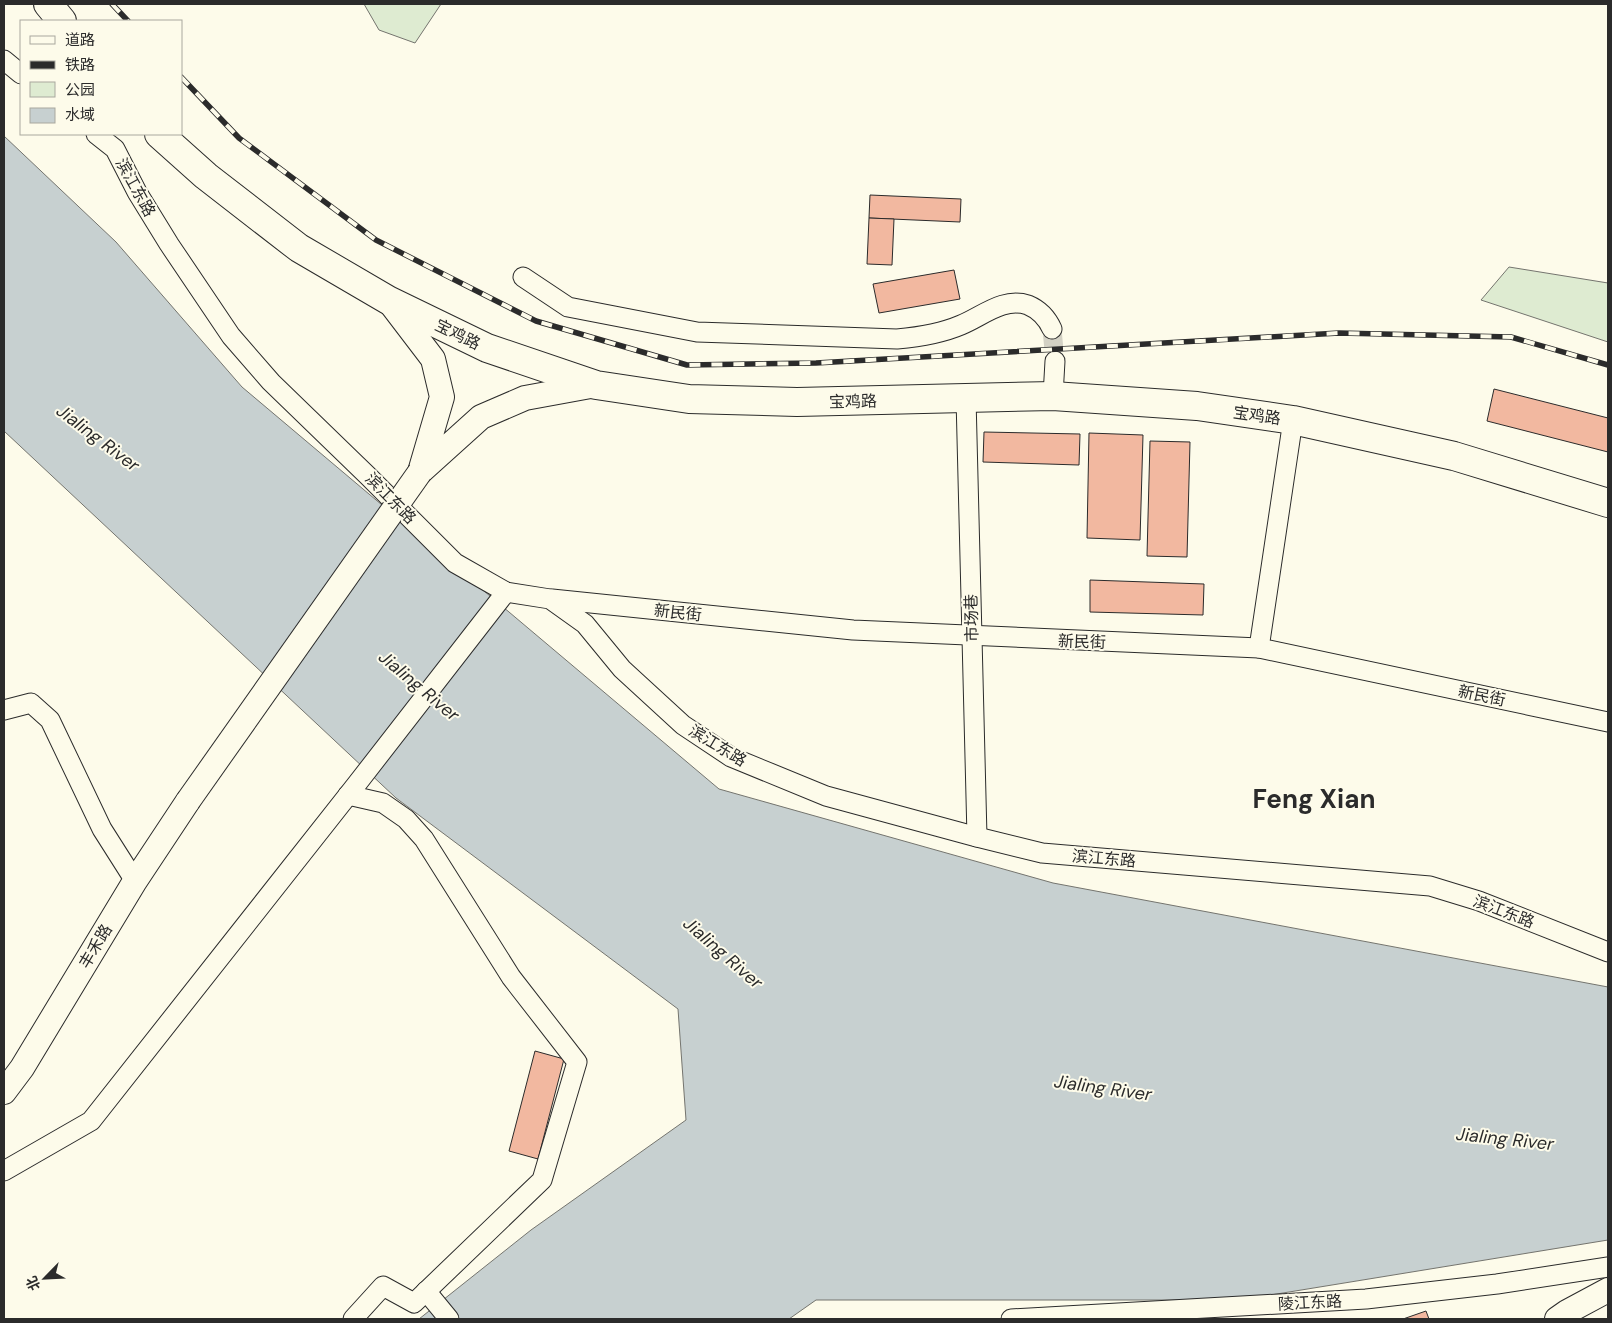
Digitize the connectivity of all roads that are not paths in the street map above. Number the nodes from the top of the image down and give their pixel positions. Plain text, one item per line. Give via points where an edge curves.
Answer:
1 (48, 4) edge
2 (61, 20) edge
3 (4, 60) edge
4 (20, 73) edge
5 (97, 135) edge
6 (160, 135) edge
7 (523, 277) dead end
8 (388, 300) junction
9 (1052, 329) tunnel mouth
10 (1055, 361) tunnel mouth
11 (596, 385) junction
12 (1053, 396) junction
13 (966, 398) junction
14 (1293, 420) junction
15 (420, 472) junction
16 (1608, 504) edge
17 (500, 598) junction
18 (550, 598) junction
19 (971, 636) junction
20 (1259, 648) junction
21 (4, 710) edge
22 (1608, 722) edge
23 (352, 790) junction
24 (977, 837) junction
25 (135, 880) junction
26 (1608, 952) edge
27 (4, 1092) edge
28 (4, 1171) edge
29 (1608, 1267) edge
30 (1608, 1290) edge
31 (426, 1291) junction
32 (353, 1319) edge
33 (449, 1319) edge
34 (1011, 1319) edge
35 (1557, 1319) edge

1 - 2 highway
3 - 4 street
5 - 17 street, 滨江东路 via 115,149 169,244 231,336 271,382 455,563
6 - 8 highway, 宝鸡路 via 206,176 299,248
7 - 9 street via 568,307 697,332 919,337 960,326 996,307 1014,303 1039,311
8 - 11 highway, 宝鸡路 via 487,348
8 - 15 main road via 433,359 442,397
10 - 12 street
11 - 13 highway, 宝鸡路 via 689,399 797,402
11 - 15 main road via 525,398 481,417
12 - 13 highway, 宝鸡路
12 - 14 highway, 宝鸡路 via 1198,406
13 - 19 street, 市场巷
14 - 16 highway, 宝鸡路 via 1454,456
14 - 20 street
15 - 25 main road, 丰禾路, bridge
17 - 18 street, 滨江东路
17 - 23 street
18 - 19 street, 新民街 via 854,630
18 - 24 street, 滨江东路 via 585,624 622,669 684,724 731,757 826,796
19 - 20 street, 新民街
19 - 24 street, 市场巷
20 - 22 street, 新民街
21 - 25 street via 31,703 50,720 102,829
23 - 28 street via 92,1121
23 - 31 street via 383,803 406,819 424,839 511,977 577,1062 542,1180
24 - 26 street, 滨江东路 via 1042,853 1430,886 1480,901
25 - 27 main road, 丰禾路 via 22,1068
29 - 34 street, 陵江东路 via 1366,1299
30 - 35 main road
31 - 32 street via 414,1303 383,1286
31 - 33 street

